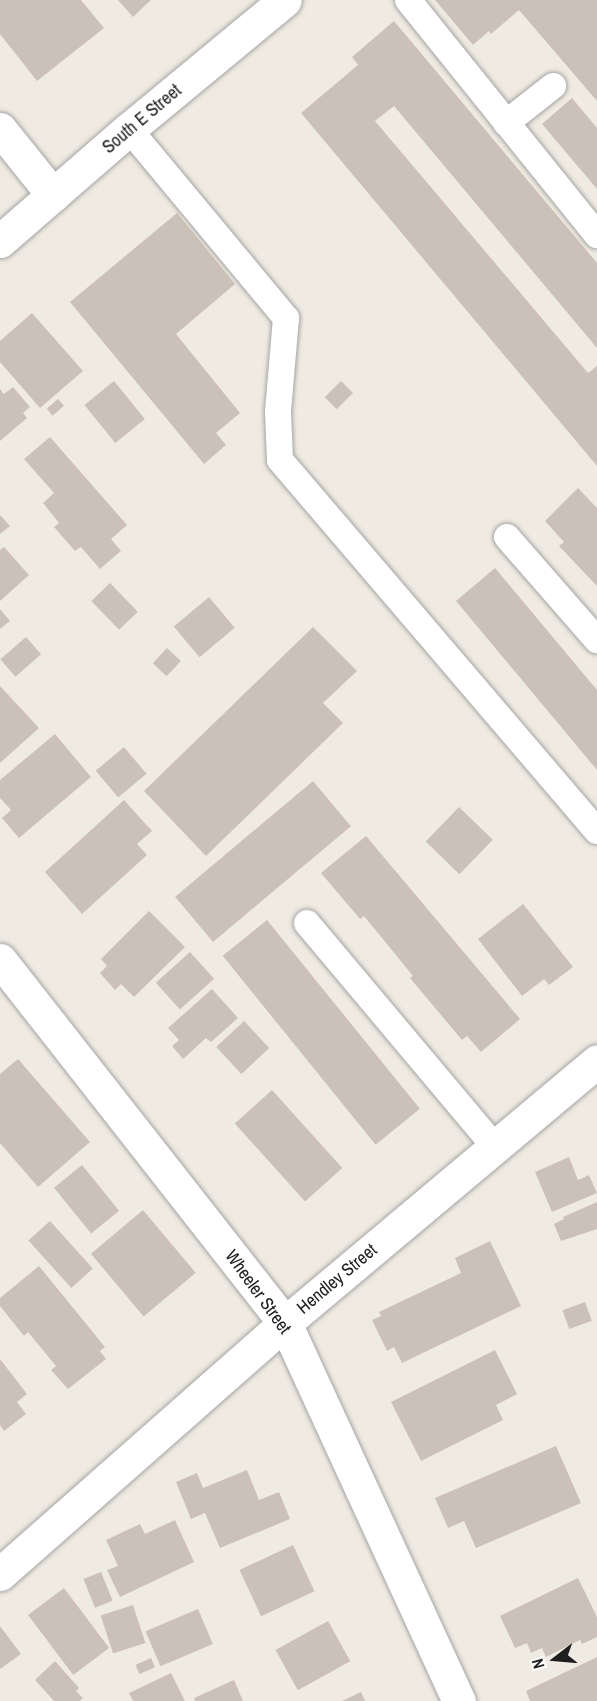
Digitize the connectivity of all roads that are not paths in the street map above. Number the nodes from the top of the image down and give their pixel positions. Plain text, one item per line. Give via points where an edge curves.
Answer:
1 (285, 0) edge
2 (408, 0) edge
3 (553, 86) dead end
4 (506, 123) junction
5 (0, 129) edge
6 (129, 129) junction
7 (53, 195) junction
8 (597, 235) edge
9 (0, 241) edge
10 (507, 537) dead end
11 (597, 640) edge
12 (597, 831) edge
13 (307, 923) dead end
14 (0, 960) edge
15 (597, 1061) edge
16 (495, 1147) junction
17 (285, 1323) junction
18 (0, 1574) edge
19 (459, 1701) edge

1 - 6 street, South E Street
2 - 4 lane
3 - 4 lane
4 - 8 lane
5 - 7 street
6 - 7 street, South E Street
6 - 12 lane via 286,318 278,412 280,460
7 - 9 street, South E Street
10 - 11 lane
13 - 16 lane
14 - 17 street, Wheeler Street
15 - 16 street, Hendley Street
16 - 17 street, Hendley Street
17 - 18 street, Hendley Street
17 - 19 street, Wheeler Street

